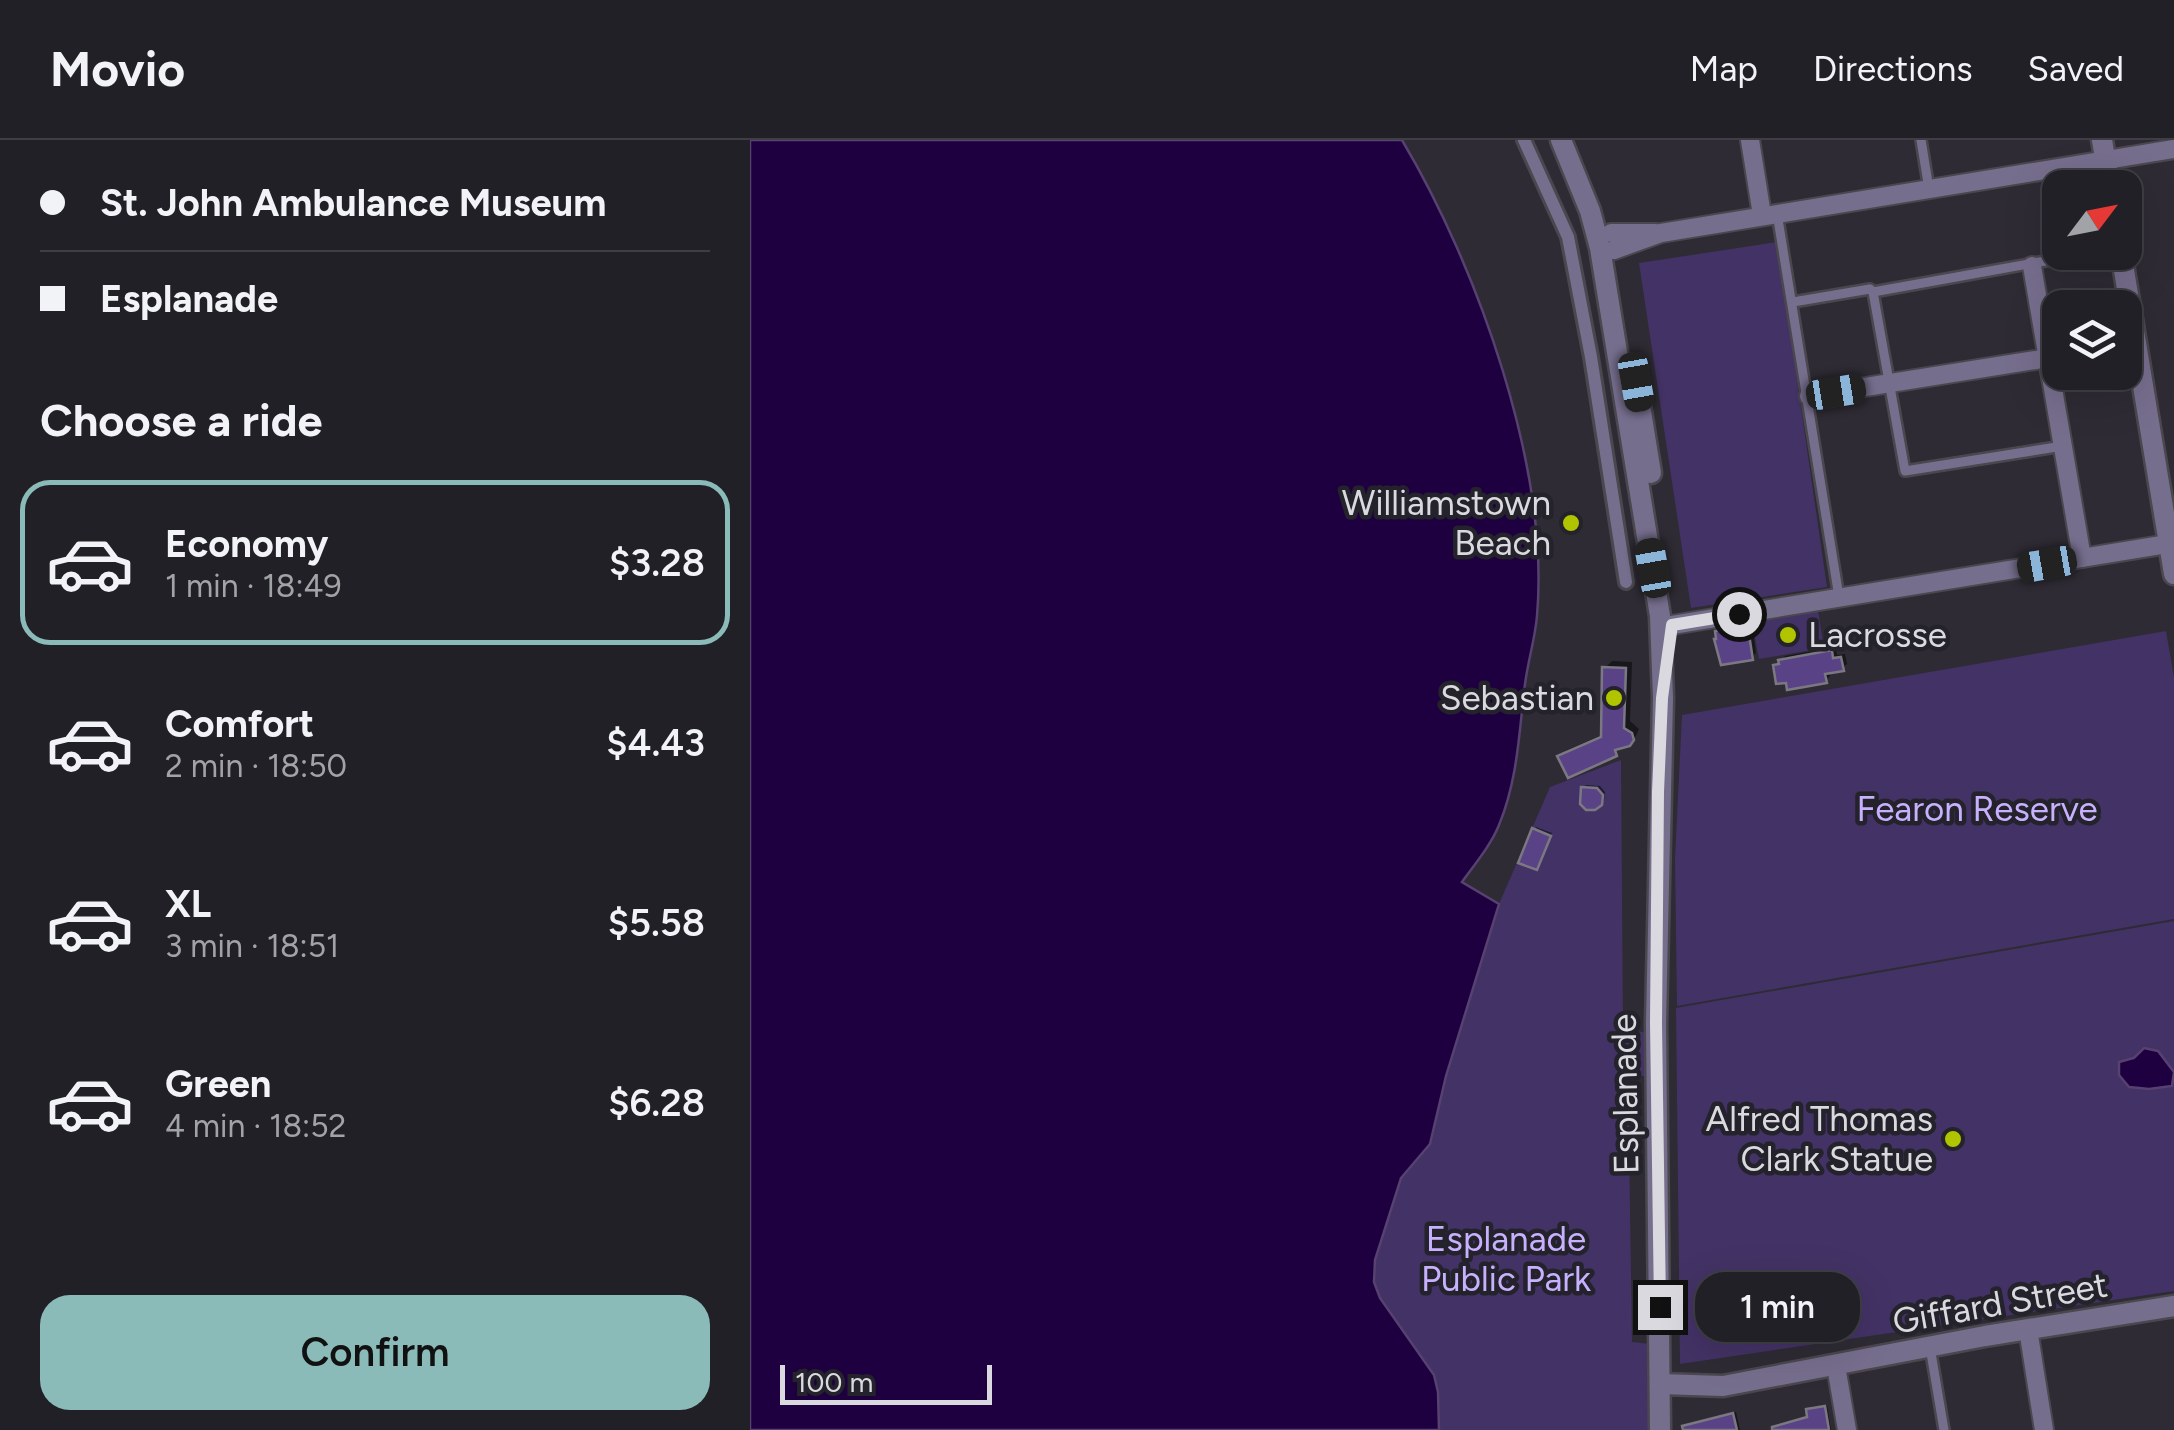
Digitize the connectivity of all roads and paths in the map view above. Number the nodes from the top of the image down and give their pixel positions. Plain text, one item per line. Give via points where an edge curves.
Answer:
1 (1524, 140) edge
2 (1750, 140) edge
3 (1921, 140) edge
4 (1564, 145) edge
5 (2103, 150) edge
6 (2174, 150) edge
7 (1929, 189) junction
8 (1770, 214) junction
9 (1609, 244) junction
10 (2042, 262) edge
11 (2032, 266) junction
12 (2123, 270) edge
13 (1874, 292) junction
14 (1792, 302) junction
15 (2042, 324) edge
16 (2042, 359) edge
17 (1889, 384) junction
18 (2053, 390) edge
19 (1808, 396) junction
20 (2063, 446) junction
21 (2172, 543) edge
22 (2082, 558) junction
23 (2174, 574) edge
24 (1626, 582) dead end
25 (1839, 599) junction
26 (1666, 626) junction
27 (2174, 1306) edge
28 (2028, 1329) junction
29 (1930, 1347) junction
30 (1836, 1366) junction
31 (1660, 1384) junction
32 (1660, 1430) edge
33 (1847, 1430) edge
34 (1944, 1430) edge
35 (2044, 1430) edge

1 - 24 street via 1568,237
2 - 8 street
3 - 7 lane
4 - 9 street, Esplanade via 1603,212
5 - 6 street
5 - 7 street
7 - 8 street
8 - 9 street
8 - 14 lane
9 - 26 street, Esplanade via 1666,570
10 - 11 lane
11 - 13 lane
11 - 15 street
12 - 21 street
13 - 14 lane
13 - 17 lane
14 - 19 lane
16 - 17 street
17 - 19 street
17 - 20 lane via 1905,470
18 - 20 street
19 - 25 lane
20 - 22 street
21 - 22 street
21 - 23 street
22 - 25 street
25 - 26 street
26 - 31 street, Esplanade via 1656,925
27 - 28 street, Giffard Street
28 - 29 street, Giffard Street
28 - 35 street
29 - 30 street, Giffard Street
29 - 34 lane
30 - 31 street, Giffard Street via 1723,1386
30 - 33 street
31 - 32 street, Esplanade

